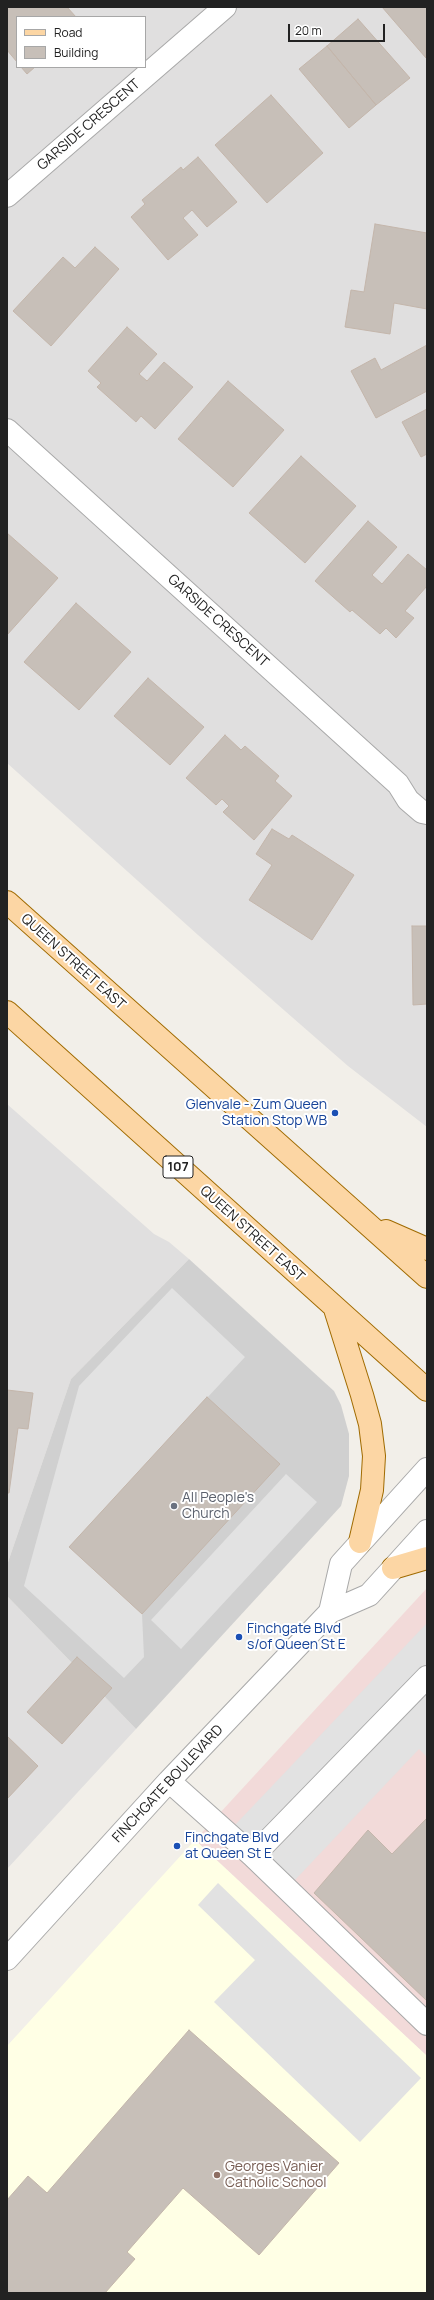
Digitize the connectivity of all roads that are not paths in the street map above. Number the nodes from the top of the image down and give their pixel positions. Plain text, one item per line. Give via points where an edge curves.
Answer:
1 (226, 7) edge
2 (7, 196) edge
3 (7, 430) edge
4 (427, 814) edge
5 (7, 902) edge
6 (7, 1012) edge
7 (365, 1222) junction
8 (427, 1248) edge
9 (427, 1277) edge
10 (335, 1309) junction
11 (427, 1390) edge
12 (427, 1469) edge
13 (427, 1531) edge
14 (360, 1542) junction
15 (427, 1558) edge
16 (392, 1568) junction
17 (330, 1612) junction
18 (427, 1677) edge
19 (170, 1781) junction
20 (253, 1856) junction
21 (7, 1959) edge
22 (427, 2024) edge

1 - 2 street, GARSIDE CRESCENT
3 - 4 street, GARSIDE CRESCENT via 398,784 408,800
5 - 7 main road, QUEEN STREET EAST
6 - 10 main road, QUEEN STREET EAST / 107
7 - 8 main road
7 - 9 main road, QUEEN STREET EAST
10 - 11 main road, QUEEN STREET EAST / 107
10 - 14 main road via 364,1402 374,1456 372,1490
12 - 14 street
13 - 16 street, FINCHGATE BOULEVARD
14 - 17 street via 341,1564
15 - 16 main road
16 - 17 street, FINCHGATE BOULEVARD via 369,1595
17 - 19 street, FINCHGATE BOULEVARD
18 - 20 street
19 - 20 street
19 - 21 street, FINCHGATE BOULEVARD
20 - 22 street

